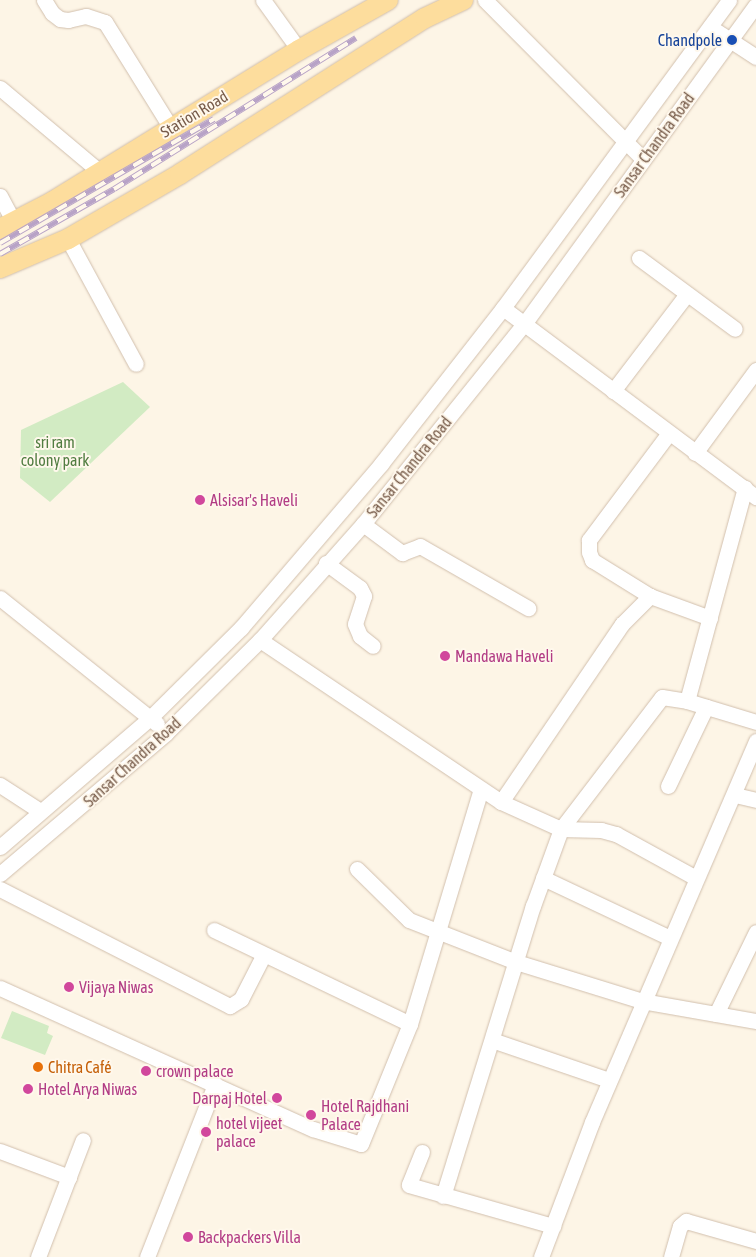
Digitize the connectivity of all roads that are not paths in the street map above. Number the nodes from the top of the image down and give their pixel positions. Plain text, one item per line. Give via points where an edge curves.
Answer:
1 (44, 0) edge
2 (263, 0) edge
3 (388, 0) edge
4 (463, 0) edge
5 (485, 0) edge
6 (729, 0) edge
7 (756, 5) edge
8 (710, 26) junction
9 (732, 40) junction
10 (299, 50) junction
11 (756, 57) edge
12 (0, 88) edge
13 (172, 128) junction
14 (624, 141) junction
15 (644, 159) junction
16 (100, 172) junction
17 (0, 196) edge
18 (7, 225) edge
19 (68, 238) junction
20 (639, 258) dead end
21 (0, 268) edge
22 (687, 294) junction
23 (503, 308) junction
24 (524, 324) junction
25 (735, 329) dead end
26 (136, 364) dead end
27 (756, 370) edge
28 (613, 391) junction
29 (750, 392) edge
30 (669, 433) junction
31 (695, 453) junction
32 (751, 492) edge
33 (363, 524) junction
34 (326, 563) junction
35 (650, 596) junction
36 (0, 598) edge
37 (528, 608) dead end
38 (710, 618) junction
39 (260, 640) junction
40 (373, 646) dead end
41 (687, 701) junction
42 (706, 707) junction
43 (150, 718) junction
44 (756, 722) edge
45 (166, 733) junction
46 (756, 741) edge
47 (0, 785) edge
48 (668, 786) dead end
49 (481, 789) junction
50 (735, 795) junction
51 (756, 800) edge
52 (501, 802) junction
53 (40, 811) junction
54 (561, 829) junction
55 (0, 847) edge
56 (357, 869) dead end
57 (0, 874) edge
58 (543, 878) junction
59 (696, 878) junction
60 (0, 889) edge
61 (214, 930) dead end
62 (437, 931) junction
63 (756, 932) edge
64 (670, 938) junction
65 (263, 956) junction
66 (516, 962) junction
67 (0, 988) edge
68 (642, 1001) junction
69 (716, 1014) junction
70 (756, 1021) edge
71 (410, 1024) junction
72 (492, 1040) junction
73 (609, 1080) junction
74 (215, 1084) junction
75 (83, 1140) dead end
76 (0, 1151) edge
77 (422, 1152) dead end
78 (69, 1177) junction
79 (443, 1196) junction
80 (552, 1226) junction
81 (756, 1241) edge
82 (38, 1257) edge
83 (147, 1257) edge
84 (541, 1257) edge
85 (671, 1257) edge

1 - 13 street via 52,14 60,19 86,16 105,22
2 - 10 street
3 - 10 main road, Station Road
4 - 19 main road via 425,18 180,174
5 - 14 street
6 - 8 street, Sansar Chandra Road
7 - 9 street, Sansar Chandra Road
8 - 9 street
8 - 14 street, Sansar Chandra Road
9 - 11 street
9 - 15 street, Sansar Chandra Road
10 - 13 main road, Station Road
12 - 16 street
13 - 16 main road, Station Road
14 - 15 street
14 - 23 street, Sansar Chandra Road
15 - 24 street, Sansar Chandra Road
16 - 18 main road, Station Road
17 - 18 street
19 - 21 main road
19 - 26 street
20 - 22 street
22 - 25 street
22 - 28 street
23 - 24 street
23 - 43 street, Sansar Chandra Road via 381,464 241,628
24 - 28 street
24 - 33 street, Sansar Chandra Road
27 - 29 street
28 - 30 street
29 - 31 street
30 - 31 street
30 - 35 street via 589,540 592,560
31 - 32 street
32 - 38 street
33 - 34 street, Sansar Chandra Road
33 - 37 street via 402,553 420,546
34 - 39 street, Sansar Chandra Road
34 - 40 street via 360,588 364,596 355,624 360,636
35 - 38 street
35 - 52 street via 622,624
36 - 43 street
38 - 41 street
39 - 45 street, Sansar Chandra Road
39 - 49 street
41 - 42 street
41 - 54 street via 662,697 655,702
42 - 44 street
42 - 48 street
43 - 45 street
43 - 53 street, Sansar Chandra Road
45 - 57 street, Sansar Chandra Road
46 - 50 street
47 - 53 street
49 - 52 street
49 - 62 street
50 - 51 street
50 - 59 street
52 - 54 street
53 - 55 street, Sansar Chandra Road
54 - 58 street
54 - 59 street via 601,830 616,834
56 - 62 street via 409,920
58 - 64 street
58 - 66 street
59 - 64 street
60 - 65 street via 230,1006 241,999
61 - 65 street
62 - 66 street
62 - 71 street
63 - 69 street
64 - 68 street
65 - 71 street
66 - 68 street
66 - 72 street
67 - 74 street
68 - 69 street
68 - 73 street
69 - 70 street
71 - 74 street via 361,1144 313,1129
72 - 73 street
72 - 79 street
73 - 80 street
74 - 83 street
75 - 78 street
76 - 78 street
77 - 79 street via 409,1185
78 - 82 street
79 - 80 street
80 - 84 street
81 - 85 street via 686,1221 680,1226

